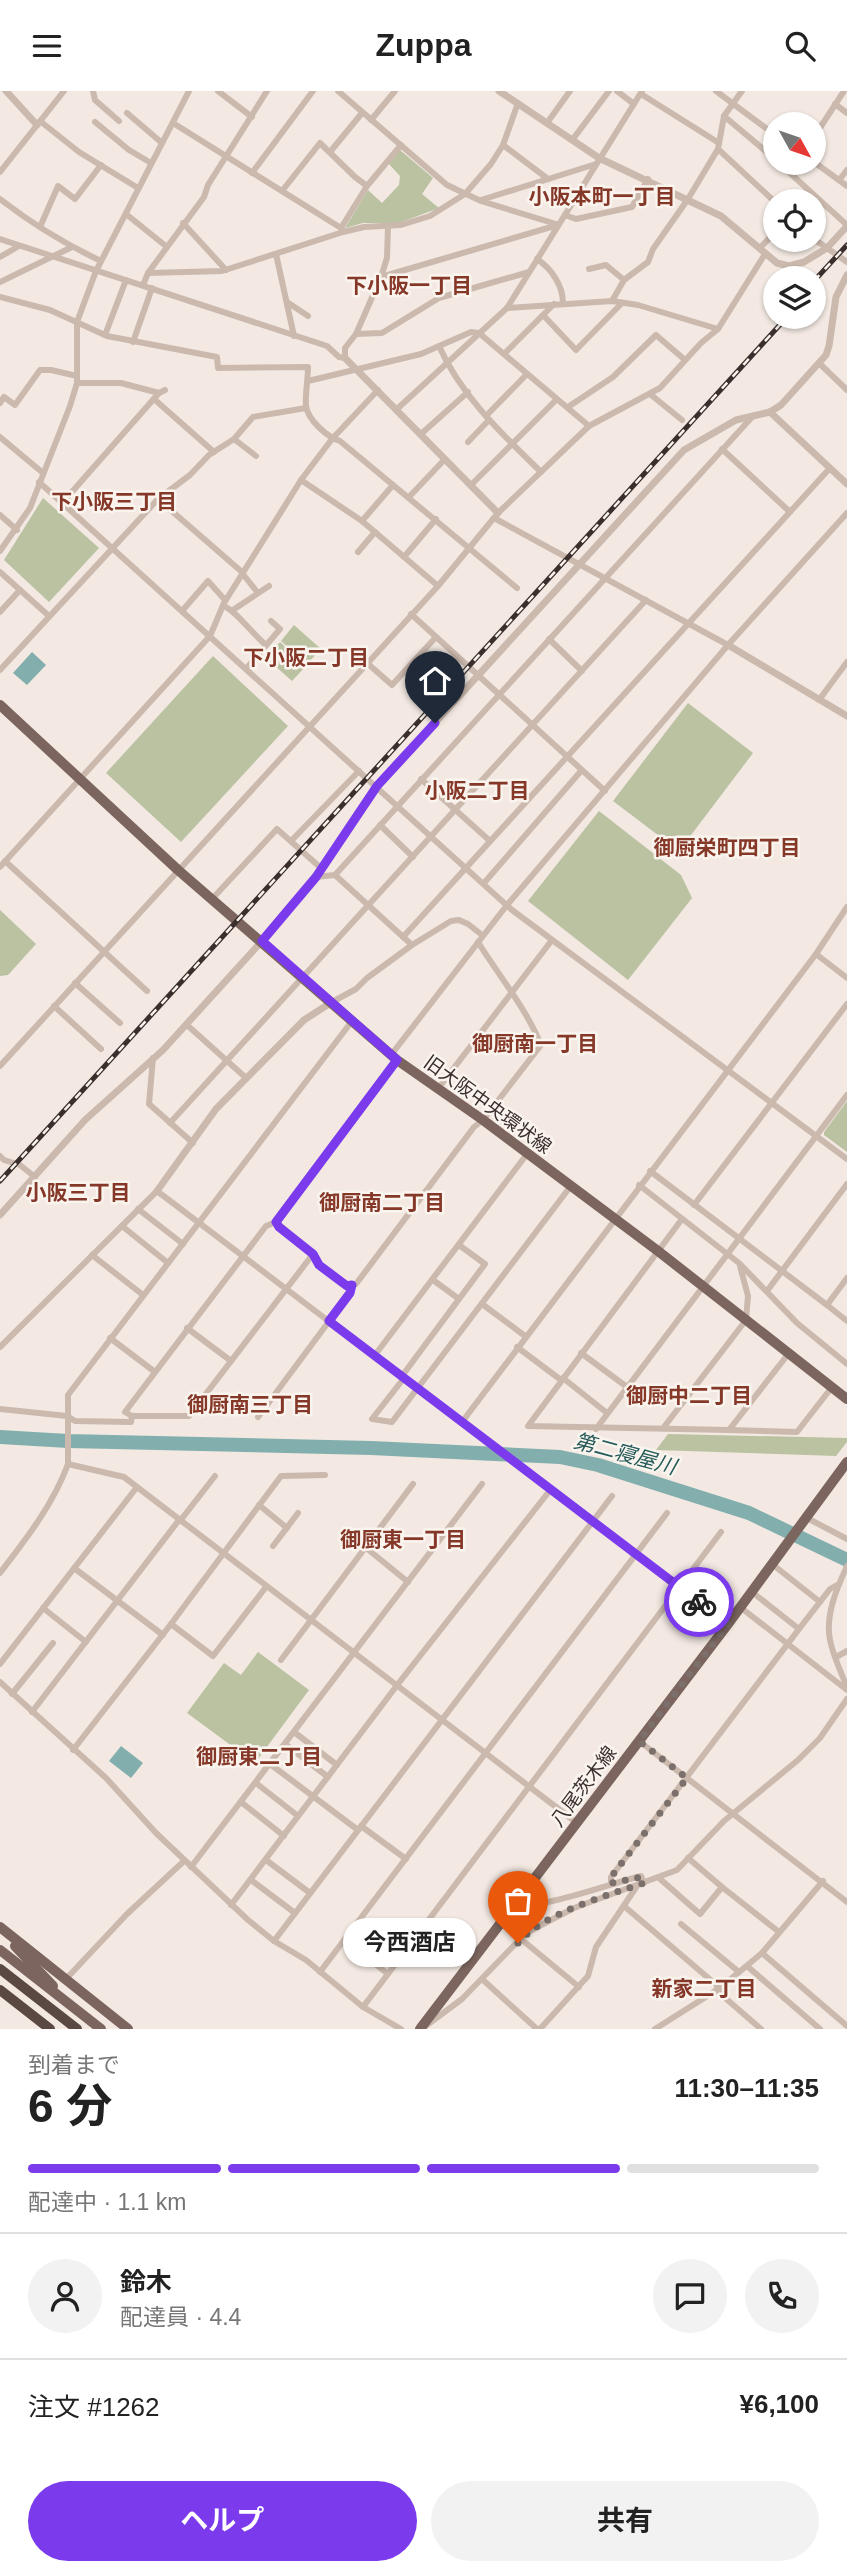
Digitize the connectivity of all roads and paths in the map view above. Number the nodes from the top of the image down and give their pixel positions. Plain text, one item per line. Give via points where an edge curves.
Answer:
1 (6, 91) edge
2 (64, 91) edge
3 (93, 91) edge
4 (189, 91) edge
5 (218, 91) edge
6 (267, 91) edge
7 (313, 91) edge
8 (338, 91) edge
9 (395, 91) edge
10 (570, 91) edge
11 (609, 91) edge
12 (617, 91) edge
13 (716, 91) edge
14 (742, 91) edge
15 (844, 91) edge
16 (503, 92) edge
17 (642, 92) edge
18 (517, 103) junction
19 (634, 104) junction
20 (733, 104) junction
21 (835, 104) junction
22 (127, 113) dead end
23 (362, 113) junction
24 (847, 113) edge
25 (252, 117) junction
26 (724, 117) junction
27 (826, 118) edge
28 (371, 120) junction
29 (119, 121) dead end
30 (95, 122) dead end
31 (39, 123) junction
32 (173, 123) junction
33 (547, 123) junction
34 (763, 126) edge
35 (573, 139) junction
36 (162, 143) junction
37 (401, 145) junction
38 (503, 145) junction
39 (718, 146) junction
40 (763, 149) edge
41 (330, 152) junction
42 (227, 157) junction
43 (598, 161) junction
44 (151, 163) junction
45 (101, 165) junction
46 (847, 170) edge
47 (0, 171) edge
48 (826, 171) edge
49 (252, 173) junction
50 (792, 175) edge
51 (548, 179) junction
52 (648, 179) junction
53 (839, 180) junction
54 (367, 185) junction
55 (847, 186) edge
56 (138, 188) junction
57 (763, 190) edge
58 (282, 191) junction
59 (465, 194) junction
60 (0, 199) edge
61 (688, 199) junction
62 (481, 201) junction
63 (126, 214) junction
64 (565, 215) junction
65 (183, 223) junction
66 (558, 225) junction
67 (847, 225) edge
68 (388, 226) junction
69 (40, 227) junction
70 (342, 230) junction
71 (0, 239) edge
72 (19, 246) junction
73 (72, 247) junction
74 (167, 247) junction
75 (827, 248) joint
76 (763, 251) joint
77 (764, 252) edge
78 (820, 252) edge
79 (276, 254) junction
80 (0, 257) edge
81 (52, 257) junction
82 (537, 259) junction
83 (101, 261) junction
84 (847, 262) edge
85 (589, 269) dead end
86 (226, 270) junction
87 (96, 271) junction
88 (529, 272) junction
89 (148, 273) junction
90 (847, 275) edge
91 (381, 277) junction
92 (126, 280) junction
93 (624, 280) junction
94 (0, 282) edge
95 (143, 285) junction
96 (152, 288) junction
97 (0, 297) edge
98 (612, 301) junction
99 (287, 302) junction
100 (563, 303) junction
101 (622, 303) junction
102 (554, 304) junction
103 (507, 307) junction
104 (308, 316) dead end
105 (544, 316) junction
106 (77, 322) junction
107 (718, 329) junction
108 (479, 333) junction
109 (356, 334) junction
110 (105, 335) junction
111 (294, 336) junction
112 (133, 342) junction
113 (439, 346) junction
114 (504, 355) junction
115 (345, 358) junction
116 (685, 360) junction
117 (446, 362) junction
118 (819, 363) junction
119 (358, 369) junction
120 (527, 374) junction
121 (77, 380) junction
122 (308, 381) junction
123 (378, 390) junction
124 (847, 390) edge
125 (468, 392) junction
126 (650, 394) junction
127 (154, 399) junction
128 (556, 400) junction
129 (0, 403) edge
130 (568, 407) junction
131 (306, 408) junction
132 (397, 409) junction
133 (770, 412) junction
134 (755, 415) junction
135 (487, 418) junction
136 (682, 420) dead end
137 (589, 426) junction
138 (422, 434) junction
139 (0, 437) edge
140 (234, 439) junction
141 (332, 439) junction
142 (468, 442) dead end
143 (513, 444) junction
144 (722, 449) junction
145 (214, 452) junction
146 (256, 457) dead end
147 (445, 459) junction
148 (830, 468) junction
149 (541, 472) junction
150 (43, 473) junction
151 (301, 480) junction
152 (39, 482) junction
153 (847, 484) edge
154 (393, 485) junction
155 (471, 485) junction
156 (409, 497) junction
157 (158, 499) junction
158 (62, 502) junction
159 (790, 512) junction
160 (847, 513) edge
161 (0, 515) edge
162 (496, 515) junction
163 (436, 519) junction
164 (362, 521) junction
165 (17, 530) junction
166 (375, 532) junction
167 (113, 547) junction
168 (470, 547) junction
169 (0, 551) edge
170 (358, 552) dead end
171 (404, 557) junction
172 (581, 563) junction
173 (0, 572) edge
174 (242, 573) junction
175 (606, 577) junction
176 (269, 586) dead end
177 (438, 586) junction
178 (517, 588) dead end
179 (20, 590) junction
180 (258, 593) junction
181 (646, 600) junction
182 (224, 603) junction
183 (233, 610) junction
184 (182, 611) junction
185 (0, 612) edge
186 (411, 614) junction
187 (49, 616) junction
188 (271, 621) dead end
189 (688, 622) junction
190 (210, 636) junction
191 (436, 637) junction
192 (549, 639) junction
193 (266, 645) junction
194 (727, 645) junction
195 (847, 662) edge
196 (367, 663) junction
197 (246, 669) junction
198 (0, 670) edge
199 (582, 671) junction
200 (479, 676) junction
201 (499, 694) junction
202 (819, 700) junction
203 (0, 705) edge
204 (847, 716) edge
205 (309, 726) junction
206 (533, 726) junction
207 (567, 757) junction
208 (359, 771) junction
209 (581, 771) junction
210 (81, 778) junction
211 (421, 779) junction
212 (377, 786) junction
213 (605, 791) junction
214 (397, 806) junction
215 (456, 811) junction
216 (380, 825) junction
217 (432, 836) junction
218 (291, 841) junction
219 (490, 841) junction
220 (413, 857) junction
221 (3, 864) edge
222 (466, 868) junction
223 (322, 869) junction
224 (178, 870) junction
225 (335, 874) junction
226 (316, 877) junction
227 (484, 883) junction
228 (212, 899) junction
229 (507, 905) junction
230 (368, 906) junction
231 (847, 907) edge
232 (403, 937) junction
233 (480, 939) junction
234 (552, 940) junction
235 (262, 941) junction
236 (412, 945) junction
237 (104, 951) junction
238 (816, 954) junction
239 (847, 978) edge
240 (303, 979) junction
241 (75, 983) junction
242 (147, 991) dead end
243 (510, 994) junction
244 (332, 1002) junction
245 (847, 1004) edge
246 (54, 1006) junction
247 (352, 1021) junction
248 (120, 1023) dead end
249 (187, 1025) junction
250 (101, 1049) dead end
251 (394, 1057) junction
252 (153, 1058) junction
253 (226, 1061) junction
254 (0, 1065) edge
255 (727, 1070) junction
256 (245, 1077) junction
257 (437, 1090) junction
258 (847, 1095) edge
259 (771, 1103) junction
260 (483, 1120) junction
261 (170, 1123) junction
262 (816, 1136) junction
263 (193, 1143) junction
264 (527, 1154) junction
265 (847, 1159) edge
266 (1, 1160) edge
267 (650, 1171) junction
268 (35, 1177) junction
269 (847, 1184) edge
270 (639, 1185) junction
271 (570, 1187) junction
272 (157, 1191) junction
273 (694, 1205) junction
274 (138, 1209) junction
275 (0, 1215) edge
276 (615, 1219) junction
277 (682, 1219) junction
278 (200, 1222) junction
279 (276, 1222) junction
280 (122, 1226) junction
281 (739, 1238) junction
282 (183, 1244) junction
283 (459, 1245) junction
284 (658, 1251) junction
285 (313, 1254) junction
286 (727, 1254) junction
287 (92, 1255) junction
288 (243, 1256) junction
289 (168, 1263) junction
290 (739, 1263) junction
291 (782, 1271) junction
292 (847, 1278) edge
293 (433, 1280) junction
294 (352, 1285) junction
295 (702, 1286) junction
296 (286, 1289) junction
297 (767, 1291) junction
298 (144, 1294) junction
299 (459, 1299) junction
300 (482, 1304) junction
301 (827, 1305) junction
302 (329, 1321) junction
303 (746, 1321) junction
304 (847, 1321) edge
305 (187, 1328) junction
306 (525, 1336) junction
307 (110, 1338) junction
308 (0, 1347) edge
309 (517, 1347) junction
310 (581, 1353) junction
311 (789, 1353) junction
312 (375, 1355) junction
313 (231, 1361) junction
314 (847, 1364) edge
315 (155, 1372) junction
316 (403, 1377) junction
317 (562, 1379) junction
318 (832, 1387) junction
319 (418, 1388) junction
320 (627, 1388) junction
321 (847, 1399) edge
322 (0, 1409) edge
323 (607, 1413) junction
324 (67, 1416) junction
325 (132, 1416) junction
326 (258, 1417) dead end
327 (462, 1422) junction
328 (664, 1427) junction
329 (596, 1429) junction
330 (729, 1430) junction
331 (847, 1462) edge
332 (68, 1464) junction
333 (325, 1475) dead end
334 (215, 1476) dead end
335 (413, 1484) dead end
336 (482, 1484) dead end
337 (137, 1487) junction
338 (551, 1489) junction
339 (612, 1496) dead end
340 (259, 1505) junction
341 (298, 1513) dead end
342 (667, 1513) dead end
343 (807, 1518) junction
344 (180, 1520) junction
345 (593, 1521) junction
346 (287, 1528) junction
347 (721, 1532) dead end
348 (847, 1539) edge
349 (273, 1546) dead end
350 (365, 1548) junction
351 (223, 1554) junction
352 (636, 1554) junction
353 (772, 1564) junction
354 (847, 1566) edge
355 (74, 1567) junction
356 (0, 1573) edge
357 (408, 1582) junction
358 (839, 1584) junction
359 (266, 1587) junction
360 (679, 1587) junction
361 (847, 1587) edge
362 (752, 1592) junction
363 (118, 1600) junction
364 (820, 1602) junction
365 (740, 1607) junction
366 (43, 1608) junction
367 (310, 1619) junction
368 (171, 1624) junction
369 (728, 1624) junction
370 (799, 1629) junction
371 (163, 1635) junction
372 (53, 1643) dead end
373 (86, 1643) junction
374 (789, 1645) junction
375 (847, 1651) edge
376 (355, 1653) junction
377 (836, 1657) junction
378 (281, 1660) dead end
379 (0, 1664) edge
380 (0, 1682) edge
381 (398, 1684) junction
382 (847, 1689) edge
383 (12, 1694) junction
384 (847, 1699) edge
385 (32, 1712) junction
386 (443, 1719) junction
387 (294, 1732) junction
388 (639, 1741) junction
389 (285, 1744) junction
390 (73, 1750) junction
391 (486, 1753) junction
392 (270, 1764) junction
393 (337, 1765) junction
394 (328, 1777) junction
395 (687, 1778) junction
396 (256, 1783) junction
397 (530, 1787) junction
398 (314, 1796) junction
399 (241, 1802) junction
400 (734, 1815) junction
401 (299, 1817) junction
402 (577, 1823) junction
403 (360, 1828) junction
404 (284, 1836) junction
405 (688, 1858) junction
406 (406, 1859) junction
407 (266, 1860) junction
408 (184, 1861) junction
409 (191, 1867) junction
410 (659, 1878) junction
411 (251, 1880) junction
412 (823, 1881) junction
413 (611, 1883) junction
414 (641, 1884) junction
415 (722, 1887) junction
416 (310, 1893) junction
417 (847, 1902) edge
418 (515, 1903) junction
419 (231, 1905) junction
420 (624, 1906) junction
421 (295, 1913) junction
422 (681, 1924) dead end
423 (0, 1929) edge
424 (779, 1933) junction
425 (521, 1939) junction
426 (344, 1940) junction
427 (274, 1941) junction
428 (0, 1950) edge
429 (762, 1953) junction
430 (747, 1966) junction
431 (0, 1969) edge
432 (320, 1972) junction
433 (739, 1972) junction
434 (388, 1974) junction
435 (66, 1979) junction
436 (483, 1980) junction
437 (579, 1987) junction
438 (718, 1989) junction
439 (0, 1990) edge
440 (72, 2006) junction
441 (363, 2007) junction
442 (847, 2026) edge
443 (50, 2029) edge
444 (77, 2029) edge
445 (101, 2029) edge
446 (128, 2029) edge
447 (401, 2029) edge
448 (421, 2029) edge
449 (539, 2029) edge
450 (655, 2029) edge
451 (761, 2029) edge
452 (820, 2029) edge

1 - 31 street
2 - 31 street
3 - 29 street via 95,100
4 - 32 street
5 - 25 street
6 - 25 street
7 - 49 street
8 - 23 street
9 - 28 street
10 - 33 street
11 - 35 street
12 - 19 street
13 - 20 street
14 - 20 street
15 - 21 street
16 - 18 street
17 - 19 street
17 - 39 street
18 - 33 street
18 - 38 street
19 - 43 street
20 - 26 street
20 - 34 street
21 - 24 street
21 - 27 street
22 - 36 street
23 - 28 street
23 - 41 street
25 - 42 street
26 - 39 street
26 - 40 street
28 - 37 street
30 - 44 street
31 - 45 street
31 - 47 street
32 - 36 street
32 - 42 street
33 - 35 street
35 - 43 street
36 - 44 street
37 - 54 street
37 - 59 street via 447,185
38 - 51 street
38 - 59 street
39 - 57 street
39 - 61 street
41 - 54 street
41 - 58 street via 320,143
42 - 49 street
42 - 65 street
43 - 51 street
43 - 52 street
43 - 64 street
44 - 56 street
45 - 56 street
45 - 69 street via 75,199 58,186
46 - 53 street
48 - 53 street
49 - 58 street
50 - 67 street
51 - 62 street
52 - 61 street
52 - 64 street via 632,207 576,219
53 - 55 street
54 - 70 street
56 - 63 street
58 - 70 street
59 - 62 street
59 - 68 street via 430,216
60 - 69 street
61 - 76 street via 726,219
61 - 93 street via 648,262
62 - 66 street
63 - 74 street
63 - 83 street
64 - 66 street
65 - 74 street
65 - 86 street
66 - 82 street
66 - 91 street
67 - 75 street
68 - 70 street
68 - 91 street
69 - 73 street
70 - 79 street
71 - 72 street
72 - 80 street
72 - 81 street
73 - 81 street
73 - 83 street
74 - 89 street
75 - 84 street
76 - 107 street
77 - 78 street via 789,266
79 - 86 street
79 - 99 street
81 - 87 street
81 - 94 street
82 - 88 street
82 - 100 street via 550,268 563,291
83 - 87 street
85 - 93 street via 606,265
86 - 89 street
87 - 92 street
87 - 106 street
88 - 103 street
88 - 109 street via 439,298 382,333
89 - 95 street
90 - 118 street via 836,297 829,346
91 - 109 street
92 - 95 street
92 - 110 street
93 - 98 street
95 - 96 street
96 - 111 street
96 - 112 street
97 - 106 street
98 - 100 street
98 - 101 street
99 - 104 street
99 - 111 street
100 - 102 street
101 - 105 street via 576,350
101 - 107 street
102 - 103 street
102 - 105 street
103 - 108 street
105 - 114 street
106 - 110 street
106 - 121 street
107 - 116 street
108 - 113 street
108 - 114 street
108 - 117 street
109 - 115 street via 345,348
110 - 112 street
111 - 115 street via 327,346
112 - 122 street via 217,357 218,367 308,367
113 - 117 street
113 - 119 street
114 - 120 street
115 - 119 street
116 - 126 street
116 - 130 street via 656,335 613,377
117 - 125 street
117 - 132 street
118 - 124 street
118 - 133 street
119 - 122 street
119 - 123 street
120 - 128 street
120 - 135 street
121 - 127 street via 162,392
121 - 129 street via 40,370 15,405 4,397
121 - 150 street
122 - 131 street
123 - 132 street
123 - 141 street
125 - 135 street
125 - 138 street
126 - 136 street
126 - 137 street
127 - 145 street
127 - 158 street
128 - 130 street
128 - 143 street
130 - 137 street
131 - 140 street via 253,417
131 - 141 street
132 - 138 street
133 - 134 street
133 - 148 street
134 - 144 street
134 - 172 street via 716,430 684,450
135 - 142 street
135 - 143 street
137 - 149 street
138 - 147 street
139 - 150 street
140 - 145 street
140 - 146 street
141 - 151 street
141 - 154 street
143 - 149 street
143 - 155 street
144 - 159 street
144 - 175 street
145 - 157 street
147 - 155 street
147 - 156 street
148 - 153 street
148 - 159 street
149 - 162 street
150 - 152 street
151 - 164 street
151 - 174 street
152 - 158 street
152 - 165 street
154 - 156 street
154 - 164 street
155 - 162 street
156 - 163 street
157 - 167 street
157 - 174 street
158 - 167 street
159 - 189 street
160 - 194 street
161 - 165 street
162 - 168 street
162 - 172 street
163 - 168 street
163 - 171 street
164 - 166 street
165 - 169 street
166 - 170 street
166 - 171 street
167 - 184 street
167 - 187 street
168 - 177 street
168 - 178 street
171 - 177 street
172 - 175 street
172 - 200 street
173 - 179 street
174 - 180 street
174 - 182 street
175 - 181 street
175 - 192 street
176 - 180 street
177 - 186 street
179 - 185 street
179 - 187 street
180 - 183 street
181 - 189 street
181 - 199 street
182 - 183 street
182 - 184 street via 208,581
182 - 190 street
183 - 193 street
184 - 190 street
186 - 191 street
186 - 196 street
187 - 198 street
188 - 193 street via 280,629
189 - 194 street
189 - 207 street
190 - 197 street
190 - 210 street
191 - 196 street via 392,685
191 - 200 street
192 - 199 street
192 - 201 street
193 - 197 street
194 - 202 street
194 - 213 street
195 - 202 street
196 - 205 street
197 - 205 street
199 - 206 street
200 - 201 street
200 - 212 street
201 - 206 street
201 - 211 street
202 - 204 street
203 - 210 main road, 旧大阪中央環状線
205 - 208 street
205 - 224 street
206 - 207 street
206 - 215 street
207 - 209 street
207 - 219 street
208 - 212 street
208 - 218 street
209 - 213 street
209 - 227 street
210 - 221 street
210 - 224 main road, 旧大阪中央環状線
211 - 214 street
211 - 215 street
212 - 214 street
212 - 223 street
213 - 229 street
214 - 216 street
214 - 217 street
215 - 217 street
215 - 219 street
216 - 220 street
216 - 225 street
217 - 220 street
217 - 222 street
218 - 223 street
218 - 228 street via 277,829
219 - 222 street
220 - 230 street
221 - 237 street
222 - 227 street
222 - 232 street
223 - 226 street
224 - 228 main road, 旧大阪中央環状線
224 - 237 street
225 - 226 street
225 - 230 street
226 - 235 street
227 - 229 street
228 - 235 main road, 旧大阪中央環状線
229 - 233 street
229 - 234 street
230 - 232 street
230 - 240 street
231 - 238 street
232 - 236 street
233 - 236 street via 459,920
233 - 243 street
233 - 251 street
234 - 243 street
234 - 255 street
235 - 240 main road, 旧大阪中央環状線
235 - 249 street
236 - 244 street
237 - 241 street
237 - 242 street
238 - 239 street
238 - 255 street
240 - 244 main road, 旧大阪中央環状線
240 - 253 street
241 - 246 street
241 - 248 street
243 - 257 street
243 - 260 street via 531,1021 541,1045
244 - 247 main road, 旧大阪中央環状線
244 - 256 street via 304,1020
245 - 259 street
246 - 250 street
246 - 254 street
247 - 251 main road, 旧大阪中央環状線
247 - 278 street
249 - 252 street
249 - 253 street
251 - 257 main road, 旧大阪中央環状線
251 - 279 street
252 - 261 street via 149,1104
252 - 268 street via 85,1120
253 - 256 street
253 - 261 street
255 - 259 street
255 - 267 street
256 - 263 street
257 - 260 main road, 旧大阪中央環状線
258 - 262 street
259 - 262 street
259 - 273 street
260 - 264 main road, 旧大阪中央環状線
260 - 294 street
261 - 263 street
262 - 265 street
262 - 281 street
263 - 272 street
264 - 271 main road, 旧大阪中央環状線
264 - 283 street
266 - 268 street via 20,1165
267 - 270 street
267 - 273 street
268 - 275 street
269 - 291 street
270 - 276 street
270 - 277 street
271 - 276 main road, 旧大阪中央環状線
271 - 300 street
272 - 274 street
272 - 278 street
273 - 281 street
274 - 280 street
274 - 282 street
276 - 284 main road, 旧大阪中央環状線
276 - 306 street
277 - 284 street
277 - 286 street
278 - 282 street
278 - 288 street
279 - 285 street
279 - 288 street via 266,1226
280 - 287 street
280 - 289 street
281 - 286 street
281 - 291 street
282 - 289 street
283 - 293 street
283 - 299 street via 485,1264
284 - 295 main road, 旧大阪中央環状線
284 - 310 street
285 - 294 street via 319,1265
285 - 296 street
286 - 290 street
286 - 295 street
287 - 298 street
287 - 308 street
288 - 296 street
288 - 305 street
289 - 298 street
290 - 297 street
290 - 303 street via 748,1296
291 - 297 street
291 - 301 street
292 - 301 street
293 - 299 street
293 - 312 street
294 - 302 street
295 - 303 main road, 旧大阪中央環状線
295 - 320 street
296 - 302 street
296 - 313 street
297 - 314 street
298 - 307 street
299 - 316 street
300 - 306 street
300 - 319 street
301 - 304 street
302 - 312 street
302 - 326 street
303 - 311 main road, 旧大阪中央環状線
303 - 328 street
305 - 313 street
305 - 315 street
306 - 309 street
307 - 315 street
307 - 324 street via 68,1395
309 - 317 street
309 - 327 street
310 - 317 street
310 - 320 street
311 - 318 main road, 旧大阪中央環状線
311 - 330 street
312 - 316 street
313 - 325 street via 189,1416
315 - 325 street via 125,1412
316 - 319 street
316 - 319 street via 372,1419 392,1422
317 - 323 street
317 - 329 street via 528,1426
318 - 321 main road, 旧大阪中央環状線
318 - 330 street via 797,1432
319 - 327 street
320 - 323 street
322 - 324 street
323 - 329 street
324 - 325 street via 75,1421 131,1422
324 - 332 street
327 - 338 street
328 - 329 street
328 - 330 street
331 - 343 main road, 八尾茨木線
332 - 337 street via 124,1477
332 - 356 street via 52,1499
333 - 340 street via 281,1476
334 - 344 street
335 - 350 street
336 - 357 street
337 - 344 street
337 - 355 street
338 - 345 street
338 - 381 street
339 - 345 street
340 - 346 street
340 - 351 street
341 - 346 street
342 - 352 street
343 - 348 street
343 - 353 main road, 八尾茨木線
344 - 351 street
344 - 363 street
345 - 352 street
345 - 386 street
346 - 349 street
347 - 360 street
350 - 357 street
350 - 367 street
351 - 359 street
351 - 368 street
352 - 360 street
352 - 391 street
353 - 362 main road, 八尾茨木線
353 - 364 street
354 - 358 street
355 - 363 street
355 - 366 street
357 - 376 street
358 - 361 street
358 - 364 street
358 - 377 street via 829,1622
359 - 367 street
359 - 368 street via 214,1656
360 - 369 street
360 - 397 street
362 - 365 main road, 八尾茨木線
362 - 370 street
363 - 371 street
363 - 373 street
364 - 370 street
365 - 369 main road, 八尾茨木線
365 - 374 street
366 - 373 street
366 - 379 street
367 - 376 street
367 - 378 street
368 - 371 street
369 - 388 main road, 八尾茨木線
370 - 374 street
371 - 390 street
372 - 383 street
373 - 385 street
374 - 382 street
374 - 395 street
375 - 377 street
376 - 381 street
376 - 387 street
377 - 382 street
380 - 383 street
381 - 386 street
381 - 393 street
383 - 385 street
384 - 400 street via 820,1738
385 - 390 street
386 - 391 street
386 - 403 street
387 - 389 street
387 - 393 street
388 - 395 street
388 - 402 main road, 八尾茨木線
389 - 392 street
389 - 394 street
390 - 408 street via 106,1778
391 - 397 street
391 - 406 street
392 - 396 street
392 - 398 street
393 - 394 street
394 - 398 street
395 - 400 street
395 - 413 street via 611,1877
396 - 399 street
396 - 401 street
397 - 402 street
397 - 434 street
398 - 401 street
398 - 403 street
399 - 404 street
399 - 409 street
400 - 405 street
400 - 412 street
401 - 404 street
402 - 418 main road, 八尾茨木線
403 - 406 street
403 - 416 street
404 - 407 street
405 - 410 street via 677,1870
405 - 415 street
406 - 426 street
407 - 411 street
407 - 416 street
408 - 409 street
408 - 435 street
409 - 419 street
410 - 414 street
410 - 415 street via 700,1913
411 - 419 street
411 - 421 street
412 - 417 street
412 - 424 street
413 - 414 street via 641,1877
413 - 418 street via 559,1900
414 - 420 street
414 - 425 street via 574,1908
415 - 424 street
416 - 421 street
418 - 448 main road, 八尾茨木線
419 - 427 street
420 - 437 street via 596,1946 588,1976
420 - 438 street
421 - 427 street
422 - 433 street
423 - 435 main road
423 - 440 main road
424 - 429 street
425 - 436 street
425 - 437 street
426 - 432 street
426 - 434 street
427 - 432 street
428 - 440 main road
429 - 430 street
429 - 442 street
430 - 433 street
430 - 452 street
431 - 444 highway
432 - 441 street
433 - 438 street
434 - 441 street
435 - 446 main road
436 - 448 street
436 - 449 street
437 - 449 street
438 - 450 street
438 - 451 street
439 - 443 highway
440 - 445 main road
441 - 447 street

